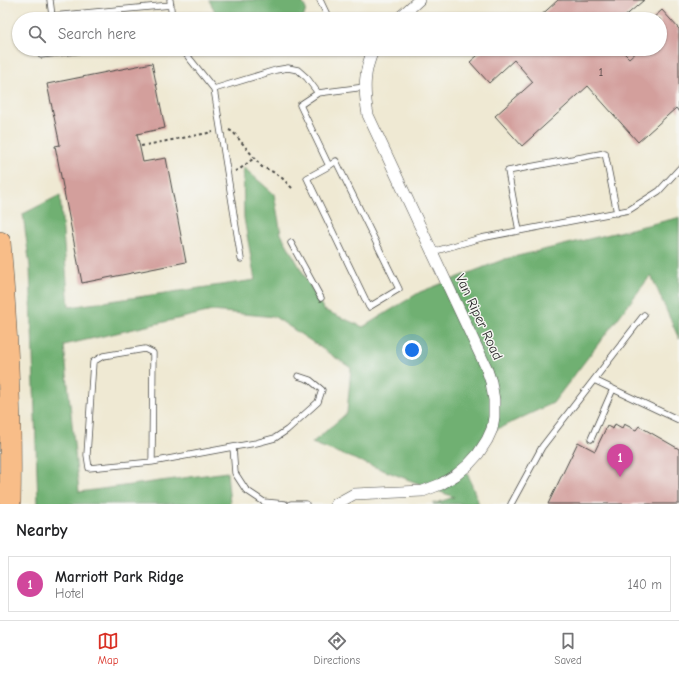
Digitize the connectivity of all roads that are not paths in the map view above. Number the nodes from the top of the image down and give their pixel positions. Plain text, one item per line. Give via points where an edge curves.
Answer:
1 (50, 0) edge
2 (320, 0) edge
3 (419, 0) edge
4 (170, 3) edge
5 (52, 12) edge
6 (88, 12) edge
7 (326, 12) edge
8 (406, 12) edge
9 (188, 56) edge
10 (370, 56) edge
11 (365, 87) junction
12 (214, 89) junction
13 (318, 93) junction
14 (329, 166) junction
15 (679, 169) edge
16 (617, 213) junction
17 (519, 231) junction
18 (0, 242) edge
19 (291, 243) dead end
20 (432, 252) junction
21 (241, 259) dead end
22 (321, 298) dead end
23 (644, 315) dead end
24 (298, 376) dead end
25 (594, 380) junction
26 (613, 389) junction
27 (679, 420) edge
28 (590, 439) dead end
29 (233, 447) junction
30 (152, 462) junction
31 (10, 504) edge
32 (285, 504) edge
33 (291, 504) edge
34 (306, 504) edge
35 (336, 504) edge
36 (511, 504) edge

1 - 5 lane
2 - 7 lane
3 - 8 street
4 - 6 lane
9 - 12 lane
10 - 11 street, Van Riper Road
11 - 13 lane
11 - 20 street, Van Riper Road via 368,115
12 - 13 lane via 288,68 298,70
12 - 21 lane
13 - 14 lane via 300,105
14 - 14 lane via 336,162 399,289 369,307 307,178
15 - 16 lane via 659,191 629,210
16 - 17 lane
16 - 17 lane via 605,153 515,169 508,171
17 - 20 lane via 480,238
18 - 31 highway via 8,366
19 - 22 lane
20 - 35 street, Van Riper Road via 486,367 494,400 492,429 474,459 441,484 422,491 354,494
23 - 25 lane
24 - 29 lane via 310,380 322,390 318,402 275,438
25 - 26 lane
25 - 36 lane via 542,447
26 - 27 lane
26 - 28 lane
29 - 30 lane
29 - 32 lane via 235,473 246,490 264,502
30 - 30 lane via 89,468 87,455 93,362 103,356 145,349 153,353
33 - 34 lane

